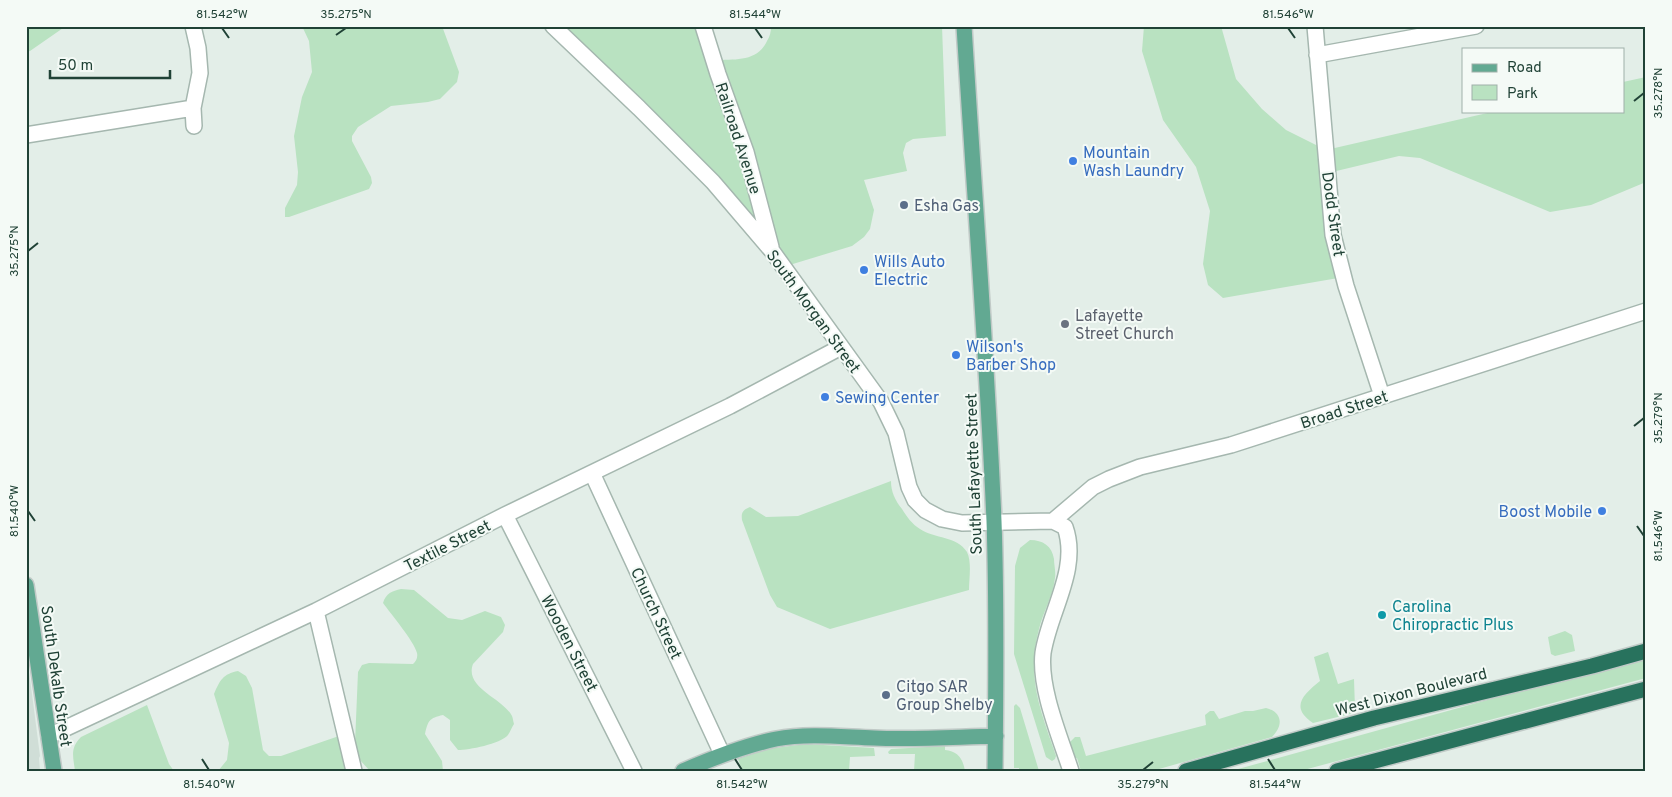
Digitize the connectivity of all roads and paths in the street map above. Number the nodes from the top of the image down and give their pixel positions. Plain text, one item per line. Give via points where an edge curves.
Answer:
1 (193, 26) edge
2 (553, 26) edge
3 (703, 26) edge
4 (964, 26) edge
5 (1314, 26) edge
6 (1476, 26) edge
7 (1317, 55) junction
8 (193, 108) junction
9 (194, 126) dead end
10 (26, 135) edge
11 (772, 251) junction
12 (1646, 311) edge
13 (841, 347) junction
14 (1382, 396) junction
15 (592, 473) junction
16 (505, 515) junction
17 (994, 522) junction
18 (1053, 522) junction
19 (26, 586) edge
20 (316, 611) junction
21 (1646, 651) edge
22 (1646, 689) edge
23 (49, 736) junction
24 (996, 736) junction
25 (722, 754) junction
26 (995, 764) edge
27 (1069, 766) edge
28 (54, 771) edge
29 (354, 771) edge
30 (634, 771) edge
31 (683, 771) edge
32 (1186, 771) edge
33 (1337, 771) edge

1 - 8 street via 200,74
2 - 11 street, South Morgan Street via 714,182
3 - 11 street, Railroad Avenue via 746,152
4 - 17 main road, South Lafayette Street
5 - 7 street, Dodd Street
6 - 7 street
7 - 14 street, Dodd Street via 1333,235
8 - 9 street
8 - 10 street
11 - 13 street, South Morgan Street
12 - 14 street, Broad Street
13 - 15 street, Textile Street via 730,406
13 - 17 street, South Morgan Street via 889,416 909,488 920,505 942,519 962,523
14 - 18 street, Broad Street via 1231,445 1140,467 1093,487
15 - 16 street, Textile Street
15 - 25 street, Church Street
16 - 20 street, Textile Street
16 - 30 street, Wooden Street
17 - 18 street, South Morgan Street
17 - 24 main road, South Lafayette Street
18 - 27 street via 1066,529 1067,573 1050,621 1043,654 1043,675
19 - 23 main road, South Dekalb Street
20 - 23 street, Textile Street
20 - 29 street
21 - 32 highway, West Dixon Boulevard via 1374,718
22 - 33 highway
23 - 28 main road, South Dekalb Street
24 - 25 main road via 792,737
24 - 26 main road, South Lafayette Street
25 - 31 main road

